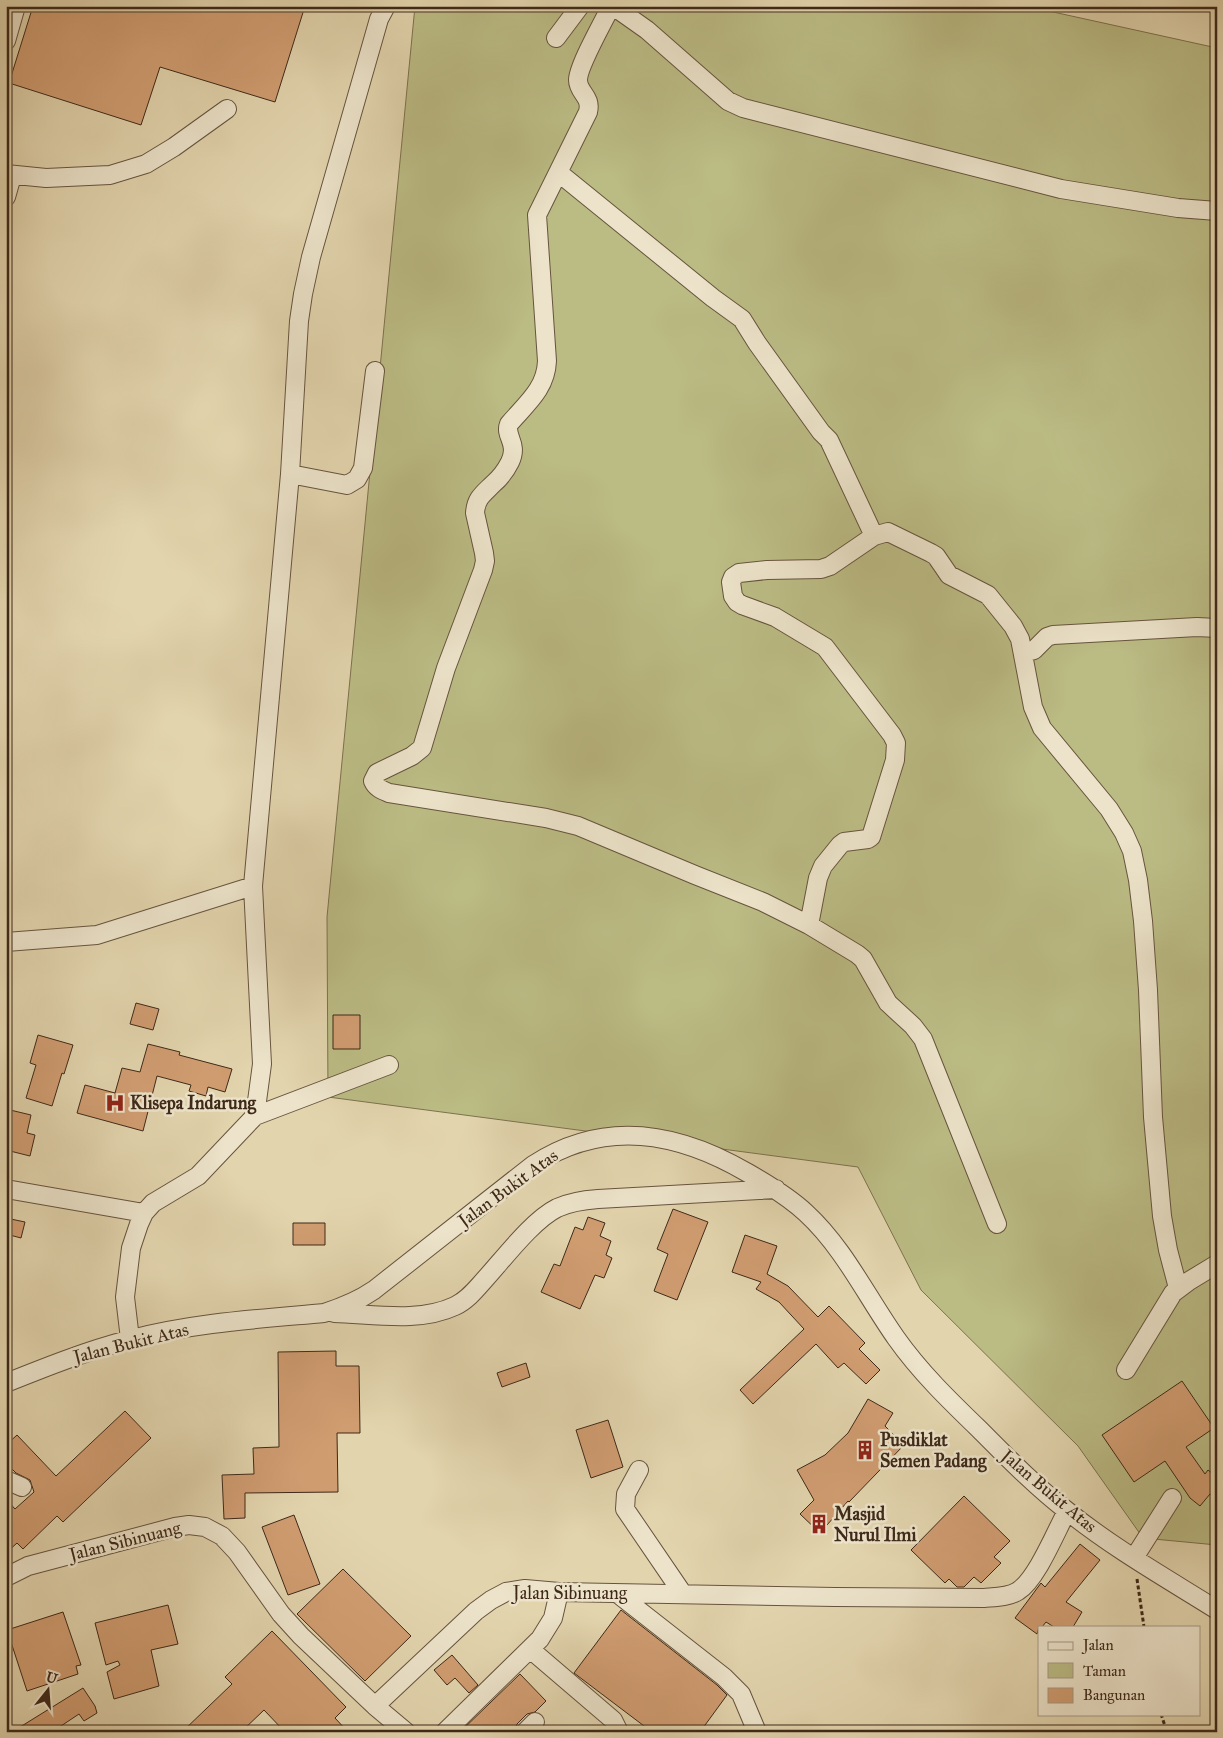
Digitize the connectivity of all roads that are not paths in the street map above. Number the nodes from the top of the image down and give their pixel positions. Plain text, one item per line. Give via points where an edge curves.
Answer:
1 (16, 6) edge
2 (386, 6) edge
3 (580, 6) edge
4 (612, 6) edge
5 (556, 38) dead end
6 (6, 41) edge
7 (227, 109) dead end
8 (559, 173) junction
9 (9, 175) edge
10 (6, 197) edge
11 (1217, 211) edge
12 (375, 371) dead end
13 (290, 474) junction
14 (874, 536) junction
15 (1217, 628) edge
16 (1023, 653) junction
17 (253, 886) junction
18 (808, 925) junction
19 (6, 942) edge
20 (388, 1065) dead end
21 (255, 1116) junction
22 (6, 1189) edge
23 (776, 1190) junction
24 (144, 1213) junction
25 (997, 1224) dead end
26 (1217, 1264) edge
27 (1178, 1288) junction
28 (324, 1313) junction
29 (130, 1339) junction
30 (1126, 1370) dead end
31 (6, 1383) edge
32 (639, 1470) dead end
33 (1172, 1498) dead end
34 (1067, 1511) junction
35 (1134, 1558) junction
36 (6, 1577) edge
37 (559, 1592) junction
38 (618, 1594) junction
39 (683, 1594) junction
40 (1217, 1610) edge
41 (530, 1649) junction
42 (375, 1706) junction
43 (406, 1732) edge
44 (445, 1732) edge
45 (619, 1732) edge
46 (757, 1732) edge

1 - 6 street
2 - 13 street via 368,57 303,294
3 - 5 street
4 - 8 street via 579,72 578,85 589,107
4 - 11 street via 647,30 735,106 1061,189
7 - 9 street via 146,164 110,175 46,178
8 - 14 street via 742,319 829,440
8 - 18 street via 539,210 537,222 547,361 545,379 509,424 512,458 505,471 475,505 485,561 446,668 424,742 417,753 377,773 373,781 389,793 578,826 763,902
9 - 10 street
12 - 13 street via 361,475 347,485
13 - 17 street
14 - 16 street via 883,532 893,533 936,556 949,575 988,595 1017,632
14 - 18 street via 830,566 739,573 731,582 736,602 775,617 825,647 896,743 895,760 871,837 844,842 823,866
15 - 16 street via 1053,635 1034,650
16 - 27 street via 1034,707 1042,728 1109,808 1132,851 1143,920 1153,1117 1162,1216
17 - 19 street via 97,935
17 - 21 street via 262,1064
18 - 25 street via 863,959 888,1003 923,1039
20 - 21 street
21 - 24 street via 198,1176 153,1203
22 - 24 street
23 - 28 street via 575,1202 556,1208 538,1221 472,1294 458,1305 431,1314 409,1316
23 - 28 street, Jalan Bukit Atas via 714,1155 667,1139 628,1135 584,1141 533,1165 359,1300
23 - 34 street, Jalan Bukit Atas via 806,1214 840,1252 885,1323 918,1367 1031,1480
24 - 29 street via 131,1248 125,1296
26 - 27 street
27 - 30 street via 1165,1303
28 - 29 street, Jalan Bukit Atas via 192,1327
29 - 31 street, Jalan Bukit Atas
32 - 39 street via 626,1494 625,1509
33 - 35 street
34 - 35 street, Jalan Bukit Atas
34 - 39 street, Jalan Sibinuang via 1029,1580 1018,1591 1003,1597 835,1598
35 - 40 street, Jalan Bukit Atas
36 - 42 street, Jalan Sibinuang via 28,1566 175,1526 205,1527 222,1536 281,1614
37 - 38 street, Jalan Sibinuang
37 - 41 street via 553,1618 540,1640
37 - 42 street, Jalan Sibinuang via 525,1589 506,1592 491,1600 476,1610
38 - 39 street, Jalan Sibinuang
38 - 46 street via 724,1677 741,1694
41 - 44 street
41 - 45 street via 613,1720
42 - 43 street

